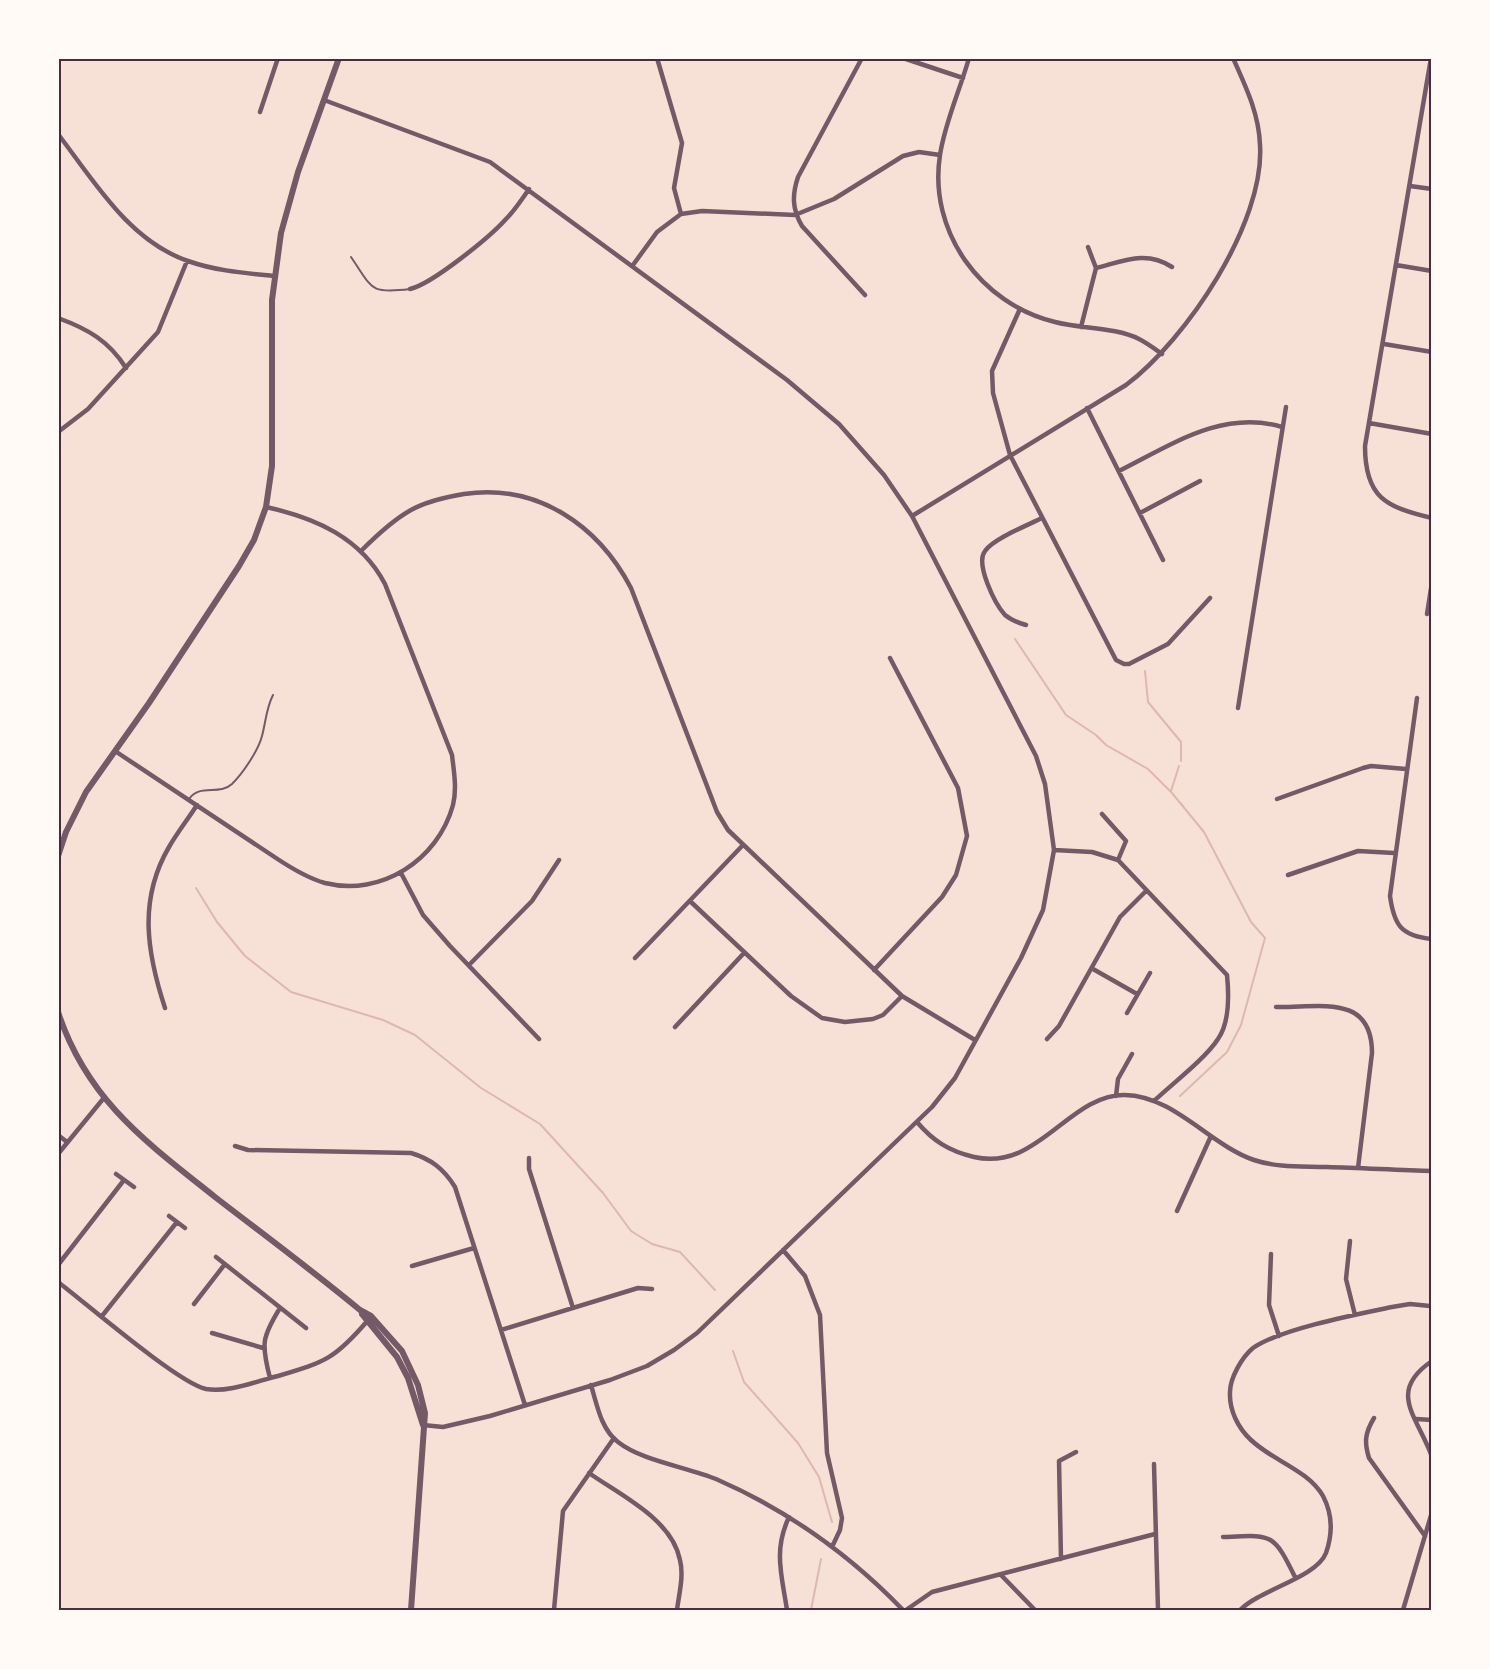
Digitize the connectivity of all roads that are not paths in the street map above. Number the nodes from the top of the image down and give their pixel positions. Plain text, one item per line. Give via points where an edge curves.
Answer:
1 (278, 58) edge
2 (339, 58) edge
3 (657, 58) edge
4 (862, 58) edge
5 (903, 58) edge
6 (969, 58) edge
7 (1233, 58) edge
8 (1431, 58) edge
9 (963, 78) junction
10 (324, 100) junction
11 (260, 112) dead end
12 (58, 134) edge
13 (940, 155) junction
14 (1410, 186) junction
15 (529, 189) junction
16 (1431, 189) edge
17 (681, 214) junction
18 (795, 215) junction
19 (1089, 247) dead end
20 (351, 257) dead end
21 (188, 261) junction
22 (1396, 265) junction
23 (633, 266) junction
24 (1172, 267) dead end
25 (1096, 268) junction
26 (1431, 271) edge
27 (274, 276) junction
28 (410, 290) joint
29 (865, 295) dead end
30 (1019, 311) junction
31 (58, 318) edge
32 (1081, 327) junction
33 (1384, 344) junction
34 (1431, 352) edge
35 (1162, 354) junction
36 (126, 368) junction
37 (1287, 407) dead end
38 (1087, 408) junction
39 (1369, 423) junction
40 (1282, 428) junction
41 (58, 432) edge
42 (1431, 434) edge
43 (1010, 455) junction
44 (1119, 471) junction
45 (1200, 481) dead end
46 (266, 507) junction
47 (1140, 513) junction
48 (912, 516) junction
49 (1042, 518) junction
50 (1431, 518) edge
51 (362, 550) junction
52 (1163, 560) dead end
53 (1431, 582) edge
54 (1210, 598) dead end
55 (1426, 614) dead end
56 (1026, 625) dead end
57 (890, 658) dead end
58 (273, 695) dead end
59 (1417, 698) dead end
60 (1238, 708) dead end
61 (115, 750) junction
62 (1406, 769) junction
63 (1277, 799) dead end
64 (189, 800) junction
65 (197, 805) junction
66 (1102, 814) dead end
67 (742, 846) junction
68 (1054, 850) junction
69 (1394, 853) junction
70 (58, 856) edge
71 (559, 860) dead end
72 (1118, 860) junction
73 (401, 873) junction
74 (1288, 875) dead end
75 (1146, 891) junction
76 (691, 902) junction
77 (1431, 939) edge
78 (744, 953) junction
79 (635, 958) dead end
80 (469, 965) junction
81 (1093, 969) junction
82 (874, 970) junction
83 (1150, 973) dead end
84 (1137, 994) junction
85 (902, 996) junction
86 (1276, 1007) dead end
87 (165, 1008) dead end
88 (58, 1012) edge
89 (1127, 1013) dead end
90 (675, 1027) dead end
91 (539, 1039) dead end
92 (1047, 1039) dead end
93 (975, 1040) junction
94 (1132, 1054) dead end
95 (1116, 1096) junction
96 (103, 1099) junction
97 (1154, 1101) junction
98 (917, 1122) junction
99 (58, 1135) edge
100 (1211, 1136) junction
101 (67, 1142) junction
102 (235, 1146) dead end
103 (58, 1154) edge
104 (529, 1158) dead end
105 (1358, 1168) junction
106 (1431, 1171) edge
107 (116, 1174) dead end
108 (124, 1180) junction
109 (134, 1187) dead end
110 (1177, 1211) dead end
111 (169, 1216) dead end
112 (177, 1222) junction
113 (185, 1228) dead end
114 (1350, 1241) dead end
115 (474, 1248) junction
116 (783, 1250) junction
117 (1271, 1254) dead end
118 (216, 1257) dead end
119 (58, 1264) edge
120 (225, 1264) junction
121 (412, 1266) dead end
122 (58, 1282) edge
123 (652, 1289) dead end
124 (1431, 1293) edge
125 (194, 1304) dead end
126 (1430, 1306) junction
127 (280, 1308) junction
128 (573, 1308) junction
129 (1355, 1315) junction
130 (102, 1316) junction
131 (369, 1318) junction
132 (306, 1328) dead end
133 (501, 1330) junction
134 (212, 1333) dead end
135 (1431, 1334) edge
136 (1279, 1336) junction
137 (263, 1348) junction
138 (1431, 1361) edge
139 (270, 1378) junction
140 (591, 1385) junction
141 (525, 1406) junction
142 (1374, 1418) dead end
143 (1416, 1419) junction
144 (1431, 1420) edge
145 (423, 1425) junction
146 (614, 1438) junction
147 (1076, 1452) dead end
148 (1431, 1456) edge
149 (1154, 1464) dead end
150 (589, 1473) junction
151 (1431, 1512) edge
152 (789, 1517) junction
153 (1155, 1534) junction
154 (1425, 1536) junction
155 (1223, 1537) dead end
156 (831, 1547) junction
157 (1061, 1559) junction
158 (1001, 1575) junction
159 (1294, 1577) junction
160 (411, 1611) edge
161 (554, 1611) edge
162 (677, 1611) edge
163 (787, 1611) edge
164 (904, 1611) edge
165 (1035, 1611) edge
166 (1158, 1611) edge
167 (1240, 1611) edge
168 (1403, 1611) edge

1 - 11 street
2 - 10 street
3 - 17 street via 682,143 674,188
4 - 18 street via 798,177 793,194
5 - 9 street
6 - 9 street
7 - 35 street via 1258,125 1261,146 1256,193 1240,236
8 - 14 street
9 - 13 street
10 - 15 street via 490,162
10 - 27 street via 287,209
12 - 21 street via 131,225
13 - 18 street via 919,152 903,156 834,199
13 - 30 street via 940,198 950,235 972,273
14 - 16 street
14 - 22 street
15 - 23 street
15 - 28 street via 506,220 426,283
17 - 18 street
17 - 23 street via 657,232
18 - 29 street
19 - 25 street
20 - 28 lane via 374,289
21 - 27 street
21 - 36 street via 158,333
22 - 26 street
22 - 33 street
23 - 48 street via 818,405 860,447
24 - 25 street via 1152,257 1140,257
25 - 32 street
27 - 46 street via 272,466
30 - 32 street
30 - 43 street via 990,384
31 - 36 street via 101,338
32 - 35 street via 1133,336
33 - 34 street
33 - 39 street
35 - 38 street via 1126,385
36 - 41 street via 88,409
37 - 40 street
38 - 43 street
38 - 44 street
39 - 42 street
39 - 50 street via 1365,465 1370,483 1380,497 1399,510
40 - 44 street via 1243,421 1215,425
40 - 60 street
43 - 48 street
43 - 49 street
44 - 47 street
45 - 47 street
46 - 51 street via 327,528
46 - 61 street via 239,566
47 - 52 street
48 - 68 street via 1036,756 1045,784
49 - 54 street via 1116,660 1124,664 1164,647
49 - 56 street via 990,546 981,559 999,606 1006,616
51 - 67 street via 412,509 443,497 477,492 532,498 561,510 582,525 619,565 632,588 717,812
51 - 73 street via 379,571 394,604 452,755 456,783 453,805 437,839
53 - 55 street
57 - 82 street via 958,788 967,836 956,875 942,897
58 - 64 lane via 261,738 238,777 228,787 201,790
59 - 62 street
61 - 64 street
61 - 70 street via 75,813
62 - 63 street via 1371,766
62 - 69 street
64 - 65 street
65 - 73 street via 276,858 318,880 362,885
65 - 87 street via 156,873 147,910 148,944
66 - 72 street via 1126,841
67 - 76 street
67 - 82 street
68 - 72 street via 1092,852
68 - 93 street via 1043,910
69 - 74 street via 1358,852
69 - 77 street via 1390,896 1393,916 1405,932
71 - 80 street via 532,901
72 - 75 street
73 - 80 street via 423,915
75 - 81 street via 1120,917
75 - 97 street via 1227,975 1229,994 1218,1040
76 - 78 street
76 - 79 street
78 - 85 street via 806,1009 832,1021 873,1019 883,1015
78 - 90 street
80 - 91 street
81 - 84 street
81 - 92 street
82 - 85 street
83 - 84 street
84 - 89 street
85 - 93 street
86 - 105 street via 1346,1009 1368,1025 1372,1053
88 - 96 street via 78,1059
93 - 98 street via 955,1078
94 - 95 street via 1118,1079
95 - 97 street
95 - 98 street via 1094,1103 1037,1143 1004,1158 956,1153 941,1145
96 - 101 street
96 - 131 street via 138,1135
97 - 100 street
98 - 116 street
99 - 101 street
100 - 105 street via 1249,1158 1273,1166
100 - 110 street
101 - 103 street
102 - 115 street via 248,1150 411,1153 423,1157 441,1169 455,1187
104 - 128 street via 529,1169
105 - 106 street
107 - 108 street
108 - 109 street
108 - 119 street
111 - 112 street
112 - 113 street
112 - 130 street
114 - 129 street via 1346,1279
115 - 121 street
115 - 133 street
116 - 140 street via 687,1342 647,1366
116 - 156 street via 805,1276 819,1315 826,1447 842,1518
117 - 136 street via 1269,1305
118 - 120 street
120 - 125 street
120 - 127 street
122 - 130 street
123 - 128 street via 638,1288
124 - 126 street
126 - 129 street via 1410,1304
126 - 135 street
127 - 132 street
127 - 137 street via 264,1336
128 - 133 street
129 - 136 street
130 - 139 street via 181,1377 200,1387 228,1388
131 - 139 street via 326,1361
131 - 145 street via 408,1378
133 - 141 street
134 - 137 street
136 - 159 street via 1247,1355 1233,1379 1230,1399 1236,1420 1252,1441 1314,1483 1331,1514 1325,1556 1312,1571
137 - 139 street
138 - 143 street via 1418,1370 1408,1385 1406,1396
140 - 141 street
140 - 146 street via 603,1423
141 - 145 street via 462,1424
142 - 154 street via 1366,1431 1369,1458
143 - 144 street
143 - 148 street
145 - 160 street
146 - 150 street
146 - 152 street via 630,1449 715,1479
147 - 157 street via 1059,1461
149 - 153 street
150 - 161 street via 563,1511
150 - 162 street via 649,1516 672,1538 682,1574
151 - 154 street
152 - 156 street
152 - 163 street via 780,1538 779,1554
153 - 157 street
153 - 166 street
154 - 168 street
155 - 159 street via 1263,1535 1275,1541
156 - 164 street
157 - 158 street
158 - 164 street via 928,1594
158 - 165 street
159 - 167 street

